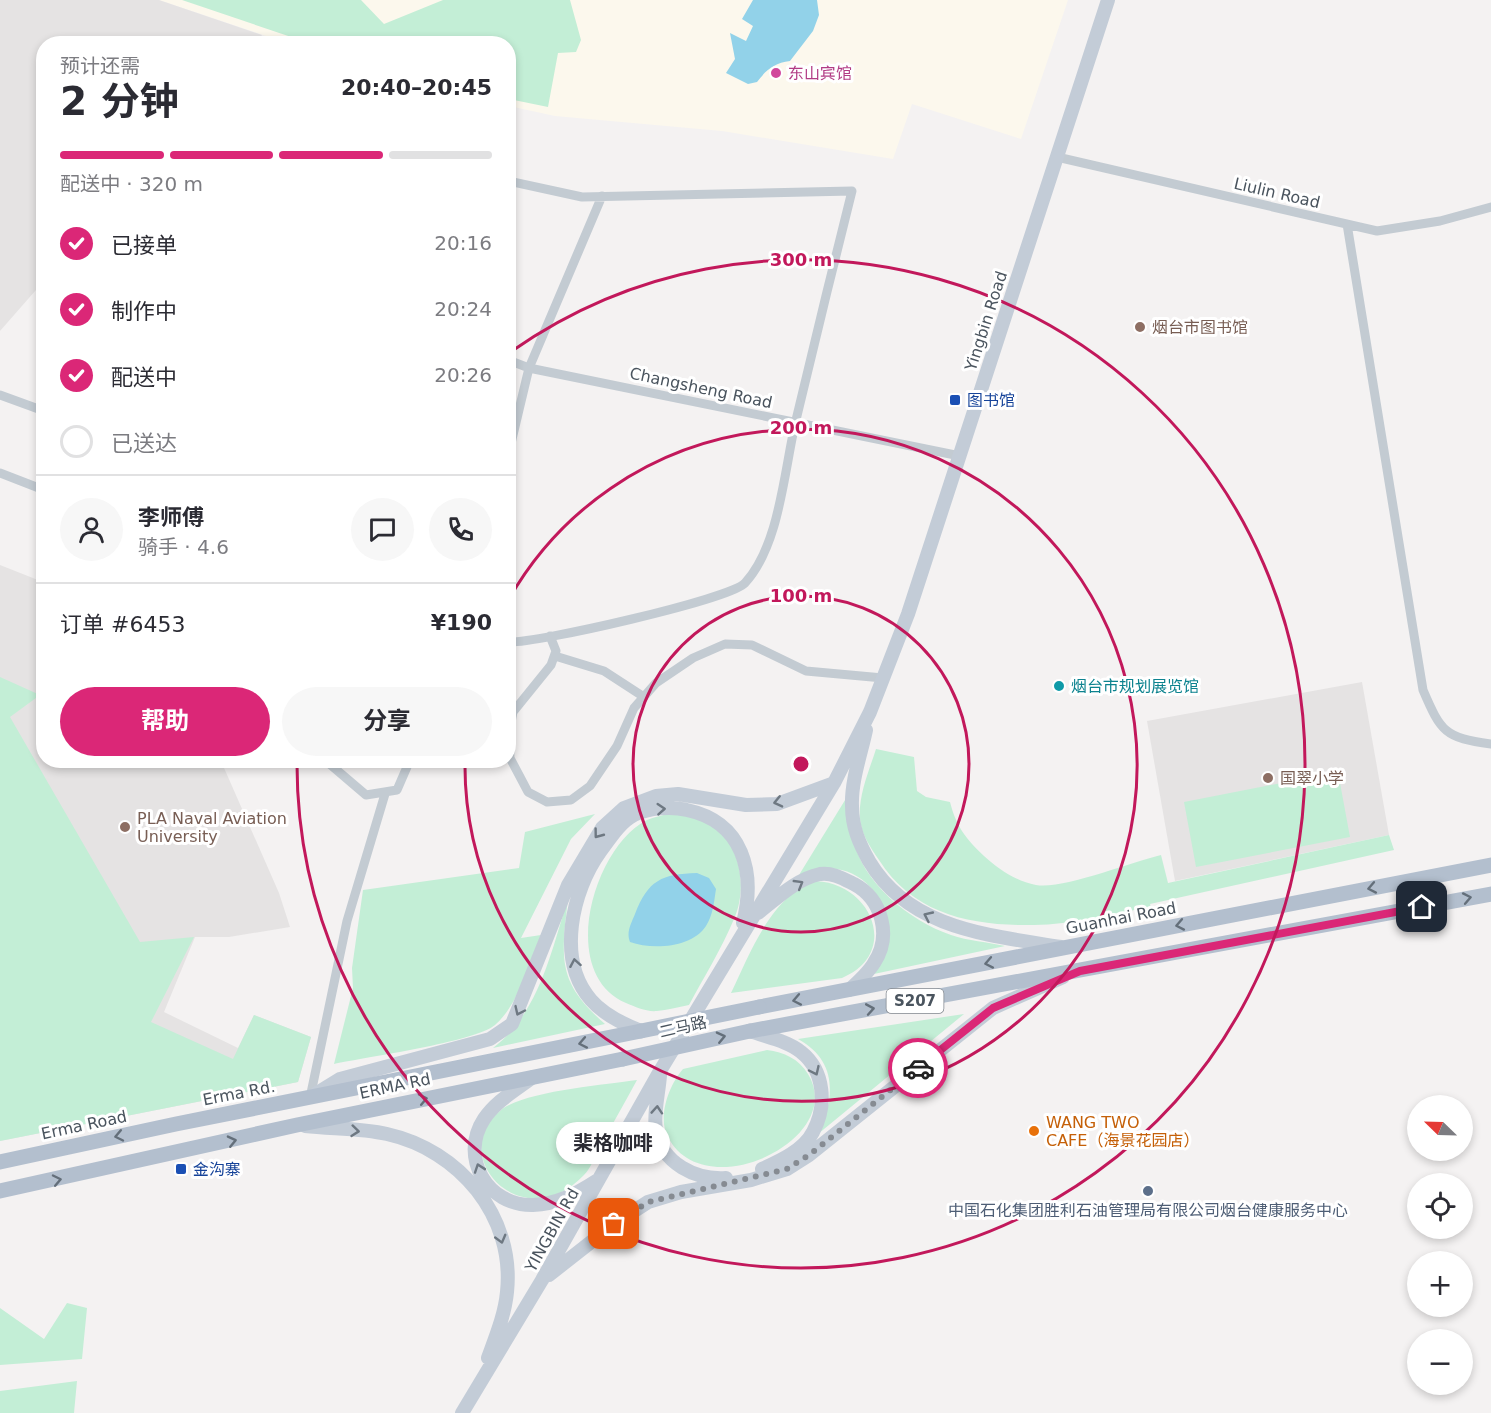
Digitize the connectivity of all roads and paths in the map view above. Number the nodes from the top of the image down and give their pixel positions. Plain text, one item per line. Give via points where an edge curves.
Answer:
1 (1108, 0) edge
2 (1057, 157) junction
3 (516, 182) edge
4 (602, 196) junction
5 (1491, 207) edge
6 (1347, 224) junction
7 (516, 363) edge
8 (530, 368) junction
9 (0, 395) edge
10 (36, 408) edge
11 (795, 422) junction
12 (516, 424) edge
13 (960, 456) junction
14 (0, 473) edge
15 (36, 487) edge
16 (550, 636) junction
17 (516, 641) edge
18 (555, 656) junction
19 (883, 678) junction
20 (644, 697) junction
21 (516, 708) edge
22 (870, 712) junction
23 (1491, 744) edge
24 (334, 768) edge
25 (407, 768) edge
26 (515, 768) edge
27 (834, 783) junction
28 (386, 794) junction
29 (1491, 865) edge
30 (1491, 894) edge
31 (752, 918) junction
32 (739, 943) junction
33 (1066, 947) junction
34 (1080, 971) junction
35 (849, 990) junction
36 (759, 1007) joint
37 (750, 1030) junction
38 (641, 1031) junction
39 (623, 1059) joint
40 (660, 1071) junction
41 (536, 1075) junction
42 (310, 1098) junction
43 (297, 1125) junction
44 (0, 1162) edge
45 (598, 1180) junction
46 (0, 1191) edge
47 (542, 1280) junction
48 (477, 1387) junction
49 (462, 1413) edge

1 - 2 main road, Yingbin Road
2 - 6 street, Liulin Road
2 - 13 main road, Yingbin Road
3 - 4 street via 582,197
4 - 8 street
4 - 11 street via 852,191
5 - 6 street, Liulin Road via 1440,221 1377,231
6 - 23 street via 1423,690 1437,724 1460,740
7 - 8 street, Changsheng Road
8 - 11 street, Changsheng Road
8 - 12 street
9 - 10 street
11 - 13 street, Changsheng Road
11 - 16 street via 769,546 744,585 701,601
13 - 19 main road, Yingbin Road
14 - 15 street
16 - 17 street
16 - 18 street
18 - 20 street via 603,671
18 - 21 street
19 - 20 street via 806,671 752,645 725,644 693,658 656,683
19 - 22 main road, Yingbin Road
20 - 26 street via 590,786 571,800 546,801 528,792
22 - 27 main road, Yingbin Road
33 -> 22 main road via 951,926 921,913 895,894 876,873 858,842 851,802
24 - 28 street via 366,795
25 - 28 street via 397,790
27 - 31 main road, YINGBIN Rd
27 -> 42 main road via 777,804 746,805 678,794 656,796 624,808 602,828 567,885 512,1024 490,1039 340,1079
28 - 42 street via 346,921
29 -> 33 main road, Guanhai Road / S207
34 -> 30 main road, S207
31 - 32 main road, YINGBIN Rd
31 -> 35 main road via 801,881 821,874 834,875 862,888 874,900 880,914 881,948 874,963
38 -> 32 main road via 610,1016 583,988 577,975 572,930 582,881 611,837 632,816 678,808 705,814 735,839 744,858 748,882 748,906
32 - 40 main road, YINGBIN Rd
33 -> 35 main road, Guanhai Road / S207
37 -> 34 main road, S207
34 - 47 main road via 993,1008 787,1169 648,1202
35 -> 36 main road, Guanhai Road / S207
36 - 38 main road, 二马路, bridge
39 -> 37 main road, 二马路, bridge
37 -> 40 main road via 800,1050 818,1073 821,1089 822,1106 813,1132 792,1153 759,1171 709,1179 689,1173 675,1163 656,1130
38 -> 42 main road, ERMA Rd
39 - 41 main road, ERMA Rd
40 - 45 main road, YINGBIN Rd
43 -> 41 main road, ERMA Rd
45 -> 41 main road via 571,1196 531,1205 510,1203 484,1183 474,1151 476,1134 493,1107
42 -> 44 main road, Erma Road
46 -> 43 main road
43 -> 48 main road via 386,1134 423,1147 461,1172 489,1204 503,1248 507,1291 501,1323
45 - 47 main road, YINGBIN Rd
47 - 48 main road, YINGBIN Rd
48 - 49 main road, YINGBIN Rd

